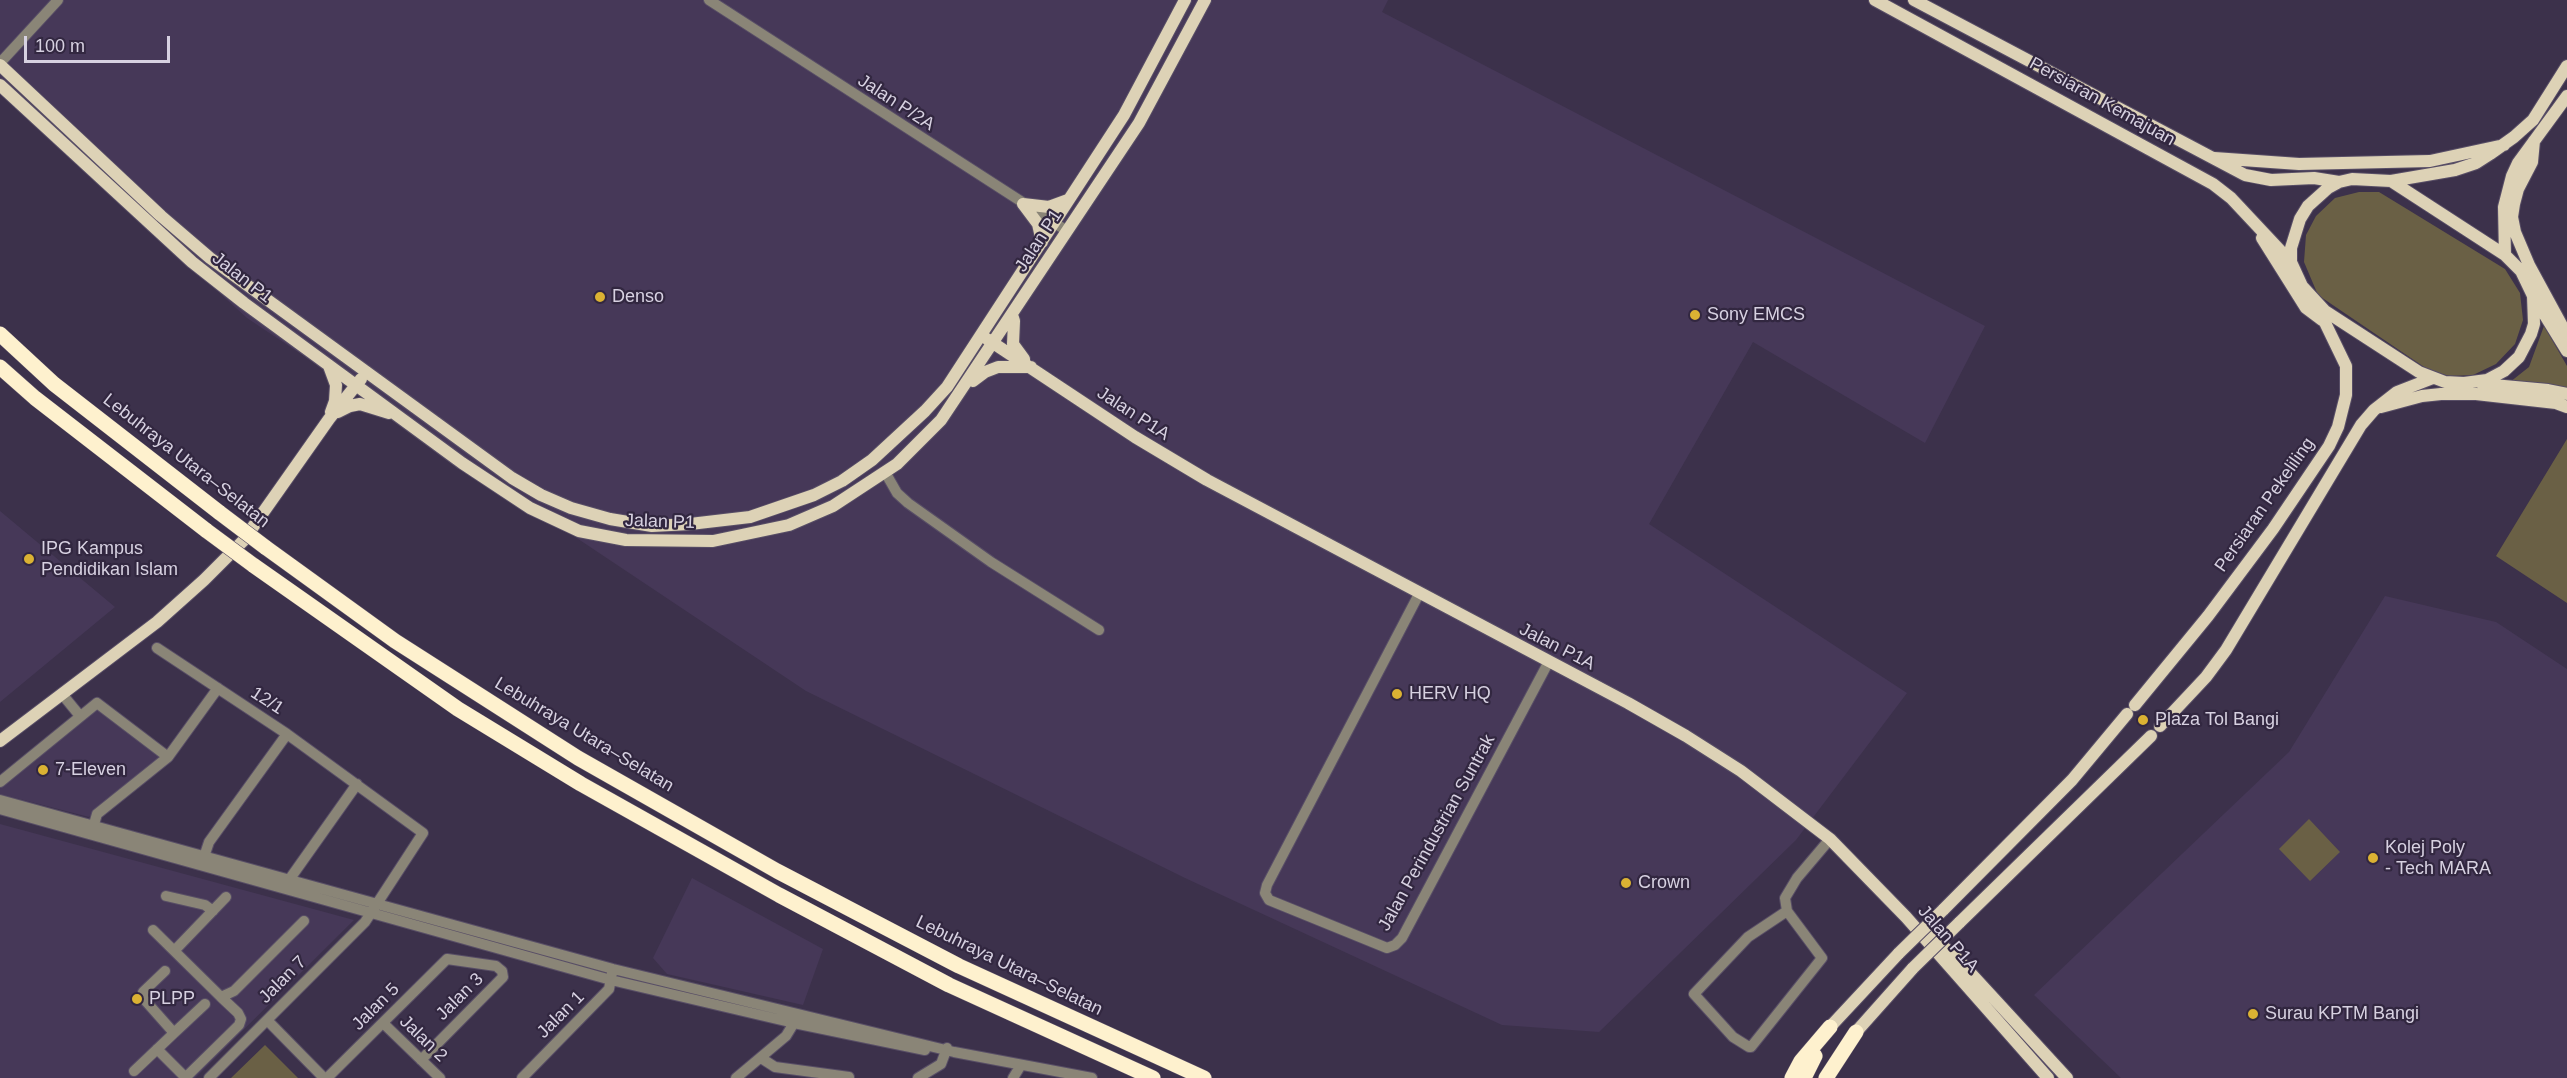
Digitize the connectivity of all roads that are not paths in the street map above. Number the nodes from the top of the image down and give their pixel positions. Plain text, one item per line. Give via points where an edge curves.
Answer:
1 (58, 0) edge
2 (709, 0) edge
3 (1185, 0) edge
4 (1204, 0) edge
5 (1875, 0) edge
6 (1914, 0) edge
7 (0, 64) edge
8 (2567, 66) edge
9 (0, 85) edge
10 (2567, 96) edge
11 (2534, 141) junction
12 (2504, 145) junction
13 (2210, 158) junction
14 (2391, 181) junction
15 (2339, 182) junction
16 (1070, 199) junction
17 (1023, 204) junction
18 (1054, 223) junction
19 (2254, 225) junction
20 (1067, 231) junction
21 (1042, 242) junction
22 (2505, 255) junction
23 (2291, 262) junction
24 (2533, 296) junction
25 (2315, 302) junction
26 (1012, 315) junction
27 (2326, 323) junction
28 (0, 334) edge
29 (981, 335) junction
30 (2567, 335) edge
31 (994, 343) junction
32 (2567, 351) edge
33 (327, 363) junction
34 (0, 367) edge
35 (1031, 367) junction
36 (367, 370) junction
37 (2433, 378) junction
38 (2473, 383) junction
39 (356, 384) junction
40 (966, 385) junction
41 (2567, 394) edge
42 (2567, 407) edge
43 (2374, 410) junction
44 (402, 417) junction
45 (329, 419) junction
46 (885, 472) junction
47 (1419, 594) junction
48 (1100, 630) dead end
49 (157, 648) dead end
50 (1548, 663) junction
51 (218, 688) junction
52 (62, 694) junction
53 (80, 716) junction
54 (2160, 726) dead end
55 (287, 734) junction
56 (2151, 736) dead end
57 (0, 741) edge
58 (168, 757) junction
59 (0, 782) edge
60 (357, 784) junction
61 (0, 800) edge
62 (0, 809) edge
63 (92, 830) junction
64 (1830, 839) junction
65 (202, 861) junction
66 (289, 880) junction
67 (166, 896) dead end
68 (226, 897) dead end
69 (373, 908) junction
70 (213, 911) junction
71 (1787, 911) junction
72 (1906, 917) junction
73 (304, 921) dead end
74 (153, 930) dead end
75 (174, 950) junction
76 (447, 960) joint
77 (165, 971) dead end
78 (612, 975) junction
79 (222, 997) junction
80 (205, 1004) dead end
81 (796, 1019) junction
82 (267, 1020) junction
83 (383, 1023) junction
84 (1830, 1027) junction
85 (1856, 1032) junction
86 (174, 1033) junction
87 (157, 1049) junction
88 (949, 1052) junction
89 (761, 1058) junction
90 (421, 1060) junction
91 (1021, 1065) junction
92 (134, 1071) dead end
93 (849, 1077) edge
94 (185, 1078) edge
95 (209, 1078) edge
96 (326, 1078) edge
97 (440, 1078) edge
98 (522, 1078) edge
99 (736, 1078) edge
100 (918, 1078) edge
101 (1013, 1078) edge
102 (1092, 1078) edge
103 (1153, 1078) edge
104 (1204, 1078) edge
105 (1792, 1078) edge
106 (1804, 1078) edge
107 (1826, 1078) edge
108 (1838, 1078) edge
109 (2048, 1078) edge
110 (2067, 1078) edge

1 - 7 street
2 - 17 street, Jalan P/2A
3 - 16 main road, Jalan P1 via 1125,115
4 - 20 main road, Jalan P1 via 1138,123
5 - 19 main road, Persiaran Kemajuan via 2192,172 2230,198
6 - 13 main road, Persiaran Kemajuan
7 - 36 main road, Jalan P1 via 210,258
8 - 12 main road via 2533,120
9 - 33 main road, Jalan P1 via 192,262
10 - 11 main road
11 - 22 main road via 2518,163 2507,192
11 - 30 main road via 2532,162 2518,189 2512,218 2529,265
12 - 13 main road via 2430,161 2298,164
12 - 14 main road via 2476,163 2455,170
13 - 15 main road, Persiaran Kemajuan via 2259,179 2314,178
14 - 15 main road, Persiaran Kemajuan
14 - 22 main road
15 - 23 main road via 2308,206 2294,233
16 - 17 main road via 1056,206
16 - 18 main road, Jalan P1
17 - 18 street, Jalan P/2A
17 - 21 main road via 1038,224
18 - 20 street, Jalan P/2A
18 - 21 main road, Jalan P1
19 - 23 main road, Persiaran Kemajuan
19 - 27 main road via 2306,308
20 - 26 main road, Jalan P1
21 - 29 main road, Jalan P1
22 - 24 main road via 2521,271
23 - 25 main road
24 - 32 main road
24 - 38 main road via 2531,334 2519,357 2495,376
25 - 27 main road, Persiaran Pekeliling
25 - 37 main road
26 - 31 main road, Jalan P1
26 - 35 main road via 1013,344
27 - 84 main road, Persiaran Pekeliling, bridge via 2346,366 2343,411 2328,446 2295,498 2231,585 2072,780
28 - 104 highway, Lebuhraya Utara–Selatan, bridge via 54,384 265,547 395,641 549,739 777,871 959,966
29 - 31 main road, Jalan P1A
29 - 36 main road, Jalan P1 via 926,411 888,447 842,481 771,511 690,524 652,526 610,519 541,495
31 - 35 main road, Jalan P1A
31 - 40 main road, Jalan P1
33 - 39 main road, Jalan P1
33 - 45 main road via 336,385
34 - 103 highway, bridge via 252,565 458,709 580,784 779,895 950,985
35 - 40 main road via 998,367
35 - 47 main road, Jalan P1A via 1207,480
36 - 39 main road
37 - 38 main road
37 - 43 main road, Persiaran Pekeliling via 2397,392
38 - 41 main road
39 - 44 main road, Jalan P1
39 - 45 main road
40 - 46 main road, Jalan P1 via 941,420 897,465
42 - 43 main road via 2498,396 2441,394
43 - 54 main road, Persiaran Pekeliling via 2348,445 2226,650
44 - 45 main road via 360,404
44 - 46 main road, Jalan P1 via 530,508 579,531 626,540 713,541 768,531 833,506
45 - 52 main road via 243,541 157,622
46 - 48 street via 908,503 991,562
47 - 50 main road, Jalan P1A
47 - 50 street, Jalan Perindustrian Suntrak via 1267,885 1265,893 1269,900 1387,948 1395,945
49 - 51 street, 12/1
50 - 64 main road, Jalan P1A via 1686,736 1741,771
51 - 55 street, 12/1
51 - 58 street
52 - 53 street
52 - 57 main road
53 - 58 street via 96,703
53 - 59 street
55 - 60 street, 12/1
55 - 65 street via 209,842
56 - 85 main road, bridge via 1913,968
58 - 63 street via 97,814
60 - 66 street
60 - 69 street, 12/1 via 423,833
61 - 63 street
62 - 63 street
63 - 65 street
64 - 71 street via 1785,898
64 - 72 main road, Jalan P1A
65 - 66 street
65 - 69 street
66 - 69 street
67 - 70 street via 205,905
68 - 70 street
69 - 78 street
69 - 82 street, Jalan 7 via 365,922
70 - 75 street
71 - 71 street via 1822,958 1749,1047 1725,1030 1694,994 1748,937
72 - 109 main road, Jalan P1A
72 - 110 main road via 1953,954
73 - 79 street via 234,991
74 - 75 street
75 - 79 street
76 - 83 street, Jalan 5
76 - 90 street, Jalan 3 via 496,966 503,977
77 - 86 street via 143,992 143,998
78 - 81 street
78 - 98 street, Jalan 1 via 609,989
79 - 94 street via 238,1013 239,1024
80 - 86 street
81 - 88 street
81 - 89 street via 786,1036
82 - 95 street, Jalan 7
82 - 96 street
83 - 90 street, Jalan 2
83 - 96 street, Jalan 5
84 - 105 highway
84 - 106 highway
85 - 107 highway
85 - 108 highway
86 - 87 street
87 - 92 street
87 - 94 street
88 - 91 street
88 - 100 street via 941,1064
89 - 93 street via 775,1067
89 - 99 street
90 - 97 street, Jalan 2
91 - 101 street
91 - 102 street

